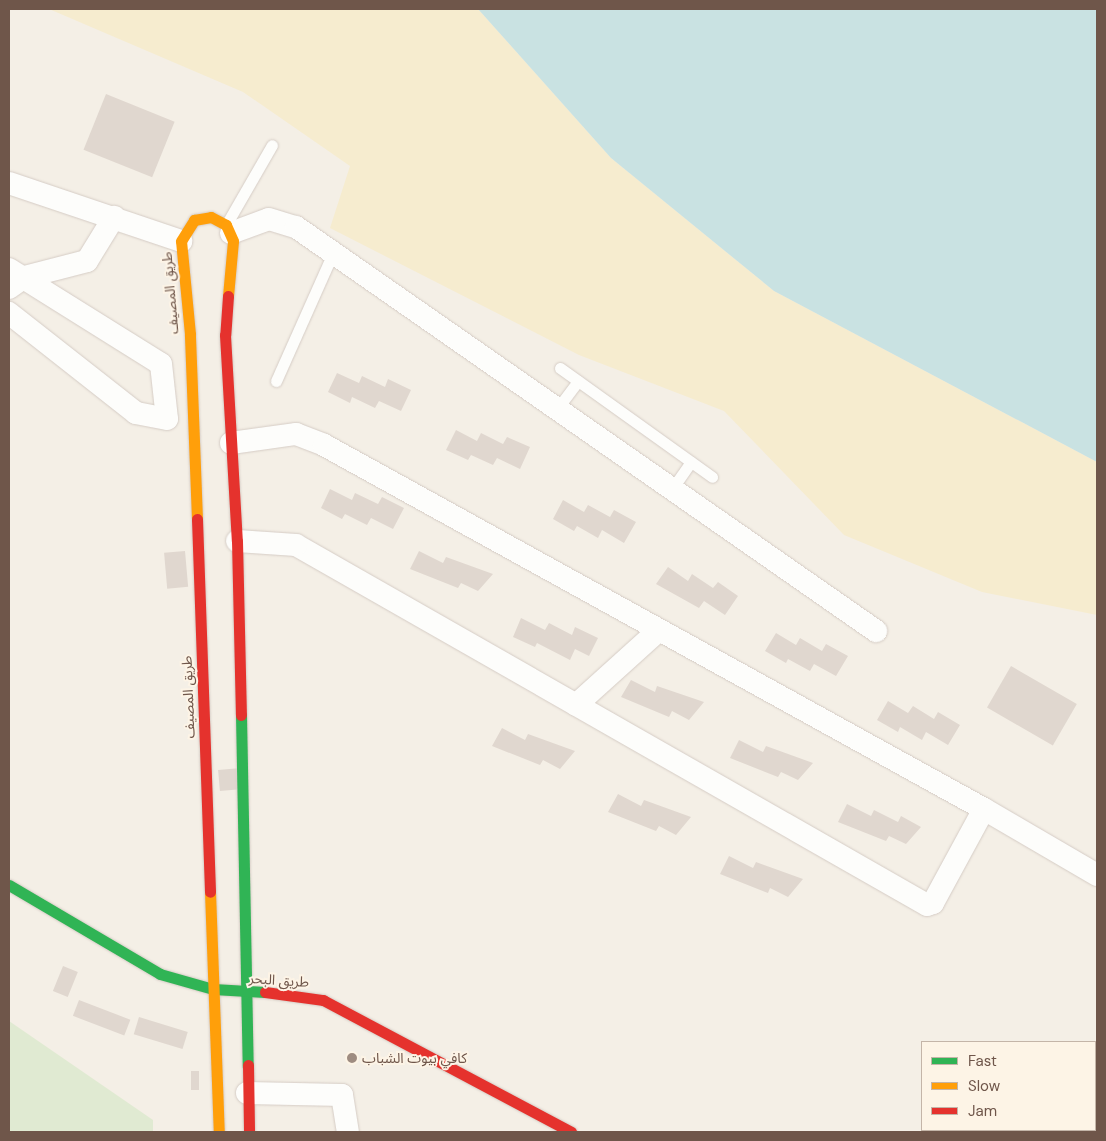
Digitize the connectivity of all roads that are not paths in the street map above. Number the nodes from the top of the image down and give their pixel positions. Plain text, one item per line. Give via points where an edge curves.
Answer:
1 (272, 145) dead end
2 (9, 183) edge
3 (114, 217) junction
4 (228, 229) junction
5 (181, 241) junction
6 (333, 253) junction
7 (14, 278) edge
8 (9, 313) edge
9 (190, 334) junction
10 (225, 335) junction
11 (560, 368) dead end
12 (188, 374) junction
13 (217, 375) junction
14 (276, 381) dead end
15 (578, 381) junction
16 (557, 409) junction
17 (231, 443) junction
18 (691, 462) junction
19 (712, 477) dead end
20 (672, 489) junction
21 (238, 540) junction
22 (658, 631) junction
23 (876, 631) dead end
24 (576, 705) junction
25 (984, 809) junction
26 (1097, 875) edge
27 (9, 885) edge
28 (214, 989) junction
29 (244, 993) junction
30 (247, 1093) junction
31 (219, 1132) edge
32 (249, 1132) edge
33 (348, 1132) edge
34 (571, 1132) edge

1 - 4 lane
2 - 3 street
3 - 5 street
3 - 7 street via 87,261
4 - 5 main road, طريق المصيف via 211,217 194,220
4 - 6 street via 259,220 278,219
4 - 10 main road
5 - 9 main road, طريق المصيف
6 - 14 lane
6 - 16 street
7 - 8 street via 161,364 167,419 136,413
9 - 10 main road
9 - 12 main road, طريق المصيف
10 - 13 main road
11 - 15 lane
12 - 13 main road
12 - 28 main road, طريق المصيف
13 - 17 main road
15 - 16 lane
15 - 18 lane
16 - 20 street
17 - 21 main road
17 - 22 street via 305,436
18 - 19 lane
18 - 20 lane
20 - 23 street
21 - 24 street via 296,545
21 - 29 main road
22 - 24 street
22 - 25 street
24 - 25 street via 927,905 933,903
25 - 26 street
27 - 28 main road, طريق البحر via 150,969
28 - 29 main road, طريق البحر
28 - 31 main road, طريق المصيف
29 - 30 main road
29 - 34 main road, طريق البحر via 292,993 323,1000
30 - 32 main road
30 - 33 street via 342,1096

